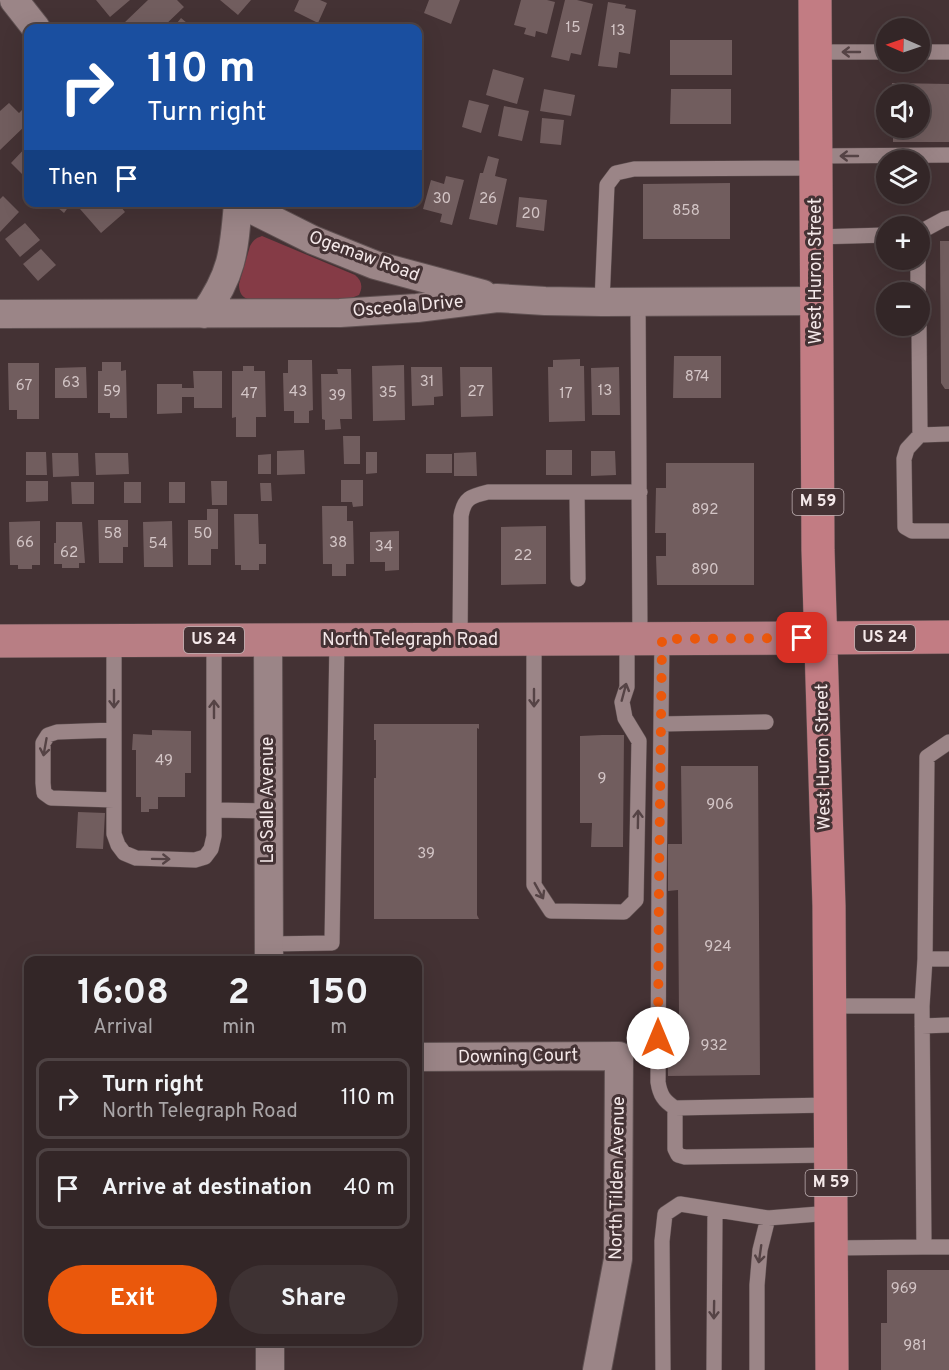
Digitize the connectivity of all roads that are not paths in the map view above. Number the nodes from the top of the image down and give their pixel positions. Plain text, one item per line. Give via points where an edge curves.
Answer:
1 (14, 0) edge
2 (815, 0) edge
3 (33, 24) edge
4 (815, 52) junction
5 (876, 52) edge
6 (930, 52) edge
7 (949, 52) edge
8 (949, 155) edge
9 (816, 162) junction
10 (237, 207) edge
11 (245, 207) edge
12 (949, 218) edge
13 (930, 227) edge
14 (876, 235) edge
15 (816, 237) junction
16 (496, 298) junction
17 (816, 301) junction
18 (602, 302) junction
19 (638, 302) junction
20 (0, 314) edge
21 (204, 314) junction
22 (919, 336) edge
23 (949, 434) edge
24 (920, 435) junction
25 (577, 492) junction
26 (640, 492) junction
27 (949, 531) edge
28 (578, 579) dead end
29 (949, 637) edge
30 (821, 638) junction
31 (534, 639) junction
32 (643, 639) junction
33 (114, 640) junction
34 (214, 640) junction
35 (268, 640) junction
36 (337, 640) junction
37 (460, 640) junction
38 (0, 641) edge
39 (766, 722) dead end
40 (661, 724) junction
41 (114, 730) junction
42 (949, 742) edge
43 (114, 800) junction
44 (213, 810) junction
45 (268, 811) junction
46 (269, 952) edge
47 (925, 958) junction
48 (949, 959) edge
49 (830, 1006) junction
50 (922, 1006) junction
51 (949, 1025) edge
52 (922, 1026) junction
53 (619, 1056) joint
54 (422, 1058) edge
55 (831, 1105) junction
56 (675, 1108) junction
57 (831, 1155) junction
58 (715, 1210) junction
59 (831, 1213) junction
60 (768, 1218) junction
61 (924, 1247) junction
62 (949, 1247) edge
63 (832, 1248) junction
64 (270, 1346) edge
65 (270, 1370) edge
66 (597, 1370) edge
67 (663, 1370) edge
68 (714, 1370) edge
69 (757, 1370) edge
70 (832, 1370) edge

1 - 3 street
2 - 4 highway, West Huron Street / M 59
5 -> 4 lane
4 - 9 highway, West Huron Street / M 59
6 - 7 lane
8 -> 9 lane
9 - 15 highway, West Huron Street / M 59
9 - 18 lane via 634,169 616,173 607,185
10 - 21 street via 231,262 222,286
11 - 16 street, Ogemaw Road via 375,265
12 - 13 lane
14 - 15 lane
15 - 17 highway, West Huron Street / M 59
16 - 18 street, Osceola Drive
16 - 21 street, Osceola Drive via 340,314
17 - 19 street, Osceola Drive
17 - 30 highway, West Huron Street / M 59
18 - 19 street, Osceola Drive
19 - 26 lane
20 - 21 street, Osceola Drive
22 - 24 lane
23 - 24 lane
24 - 27 lane via 907,449 904,459 905,527 912,531
25 - 26 lane
25 - 28 lane
25 - 37 lane via 488,492 466,501 461,516
26 - 32 lane
29 - 30 highway, US 24
30 - 32 main road, North Telegraph Road / US 24
30 - 49 highway, West Huron Street / M 59
31 - 32 main road, North Telegraph Road / US 24
31 -> 32 lane via 534,885 551,911 624,912 636,900 639,741 621,702
31 - 37 main road, North Telegraph Road / US 24
32 - 40 lane
33 - 34 main road, North Telegraph Road / US 24
33 - 38 main road, North Telegraph Road / US 24
33 -> 41 lane
34 - 35 main road, North Telegraph Road / US 24
44 -> 34 lane
35 - 36 main road, North Telegraph Road / US 24
35 - 45 street, La Salle Avenue
36 - 37 main road, North Telegraph Road / US 24
36 - 46 lane via 333,943
39 - 40 lane
40 - 56 lane via 658,1082 666,1102
41 - 43 lane
41 -> 43 lane via 57,732 48,735 43,743 44,793 51,798
42 - 47 lane via 927,757
43 -> 44 lane via 114,834 118,845 123,853 136,858 205,857 214,836
44 - 45 lane
45 - 46 street, La Salle Avenue
47 - 48 lane
47 - 50 lane
49 - 50 lane
49 - 55 highway, West Huron Street / M 59
50 - 52 lane
51 - 52 lane
52 - 61 lane
53 - 54 street, Downing Court
53 - 66 street, North Tilden Avenue via 618,1259
55 - 56 lane
55 - 57 highway, West Huron Street / M 59
56 - 57 lane via 678,1155
57 - 59 highway, West Huron Street / M 59
58 - 60 lane
58 - 67 lane via 680,1204 665,1214
58 -> 68 lane
59 - 60 lane
59 - 63 highway, West Huron Street / M 59
60 -> 69 lane via 757,1285
61 - 62 lane
61 - 63 lane
63 - 70 highway, West Huron Street / M 59
64 - 65 street

